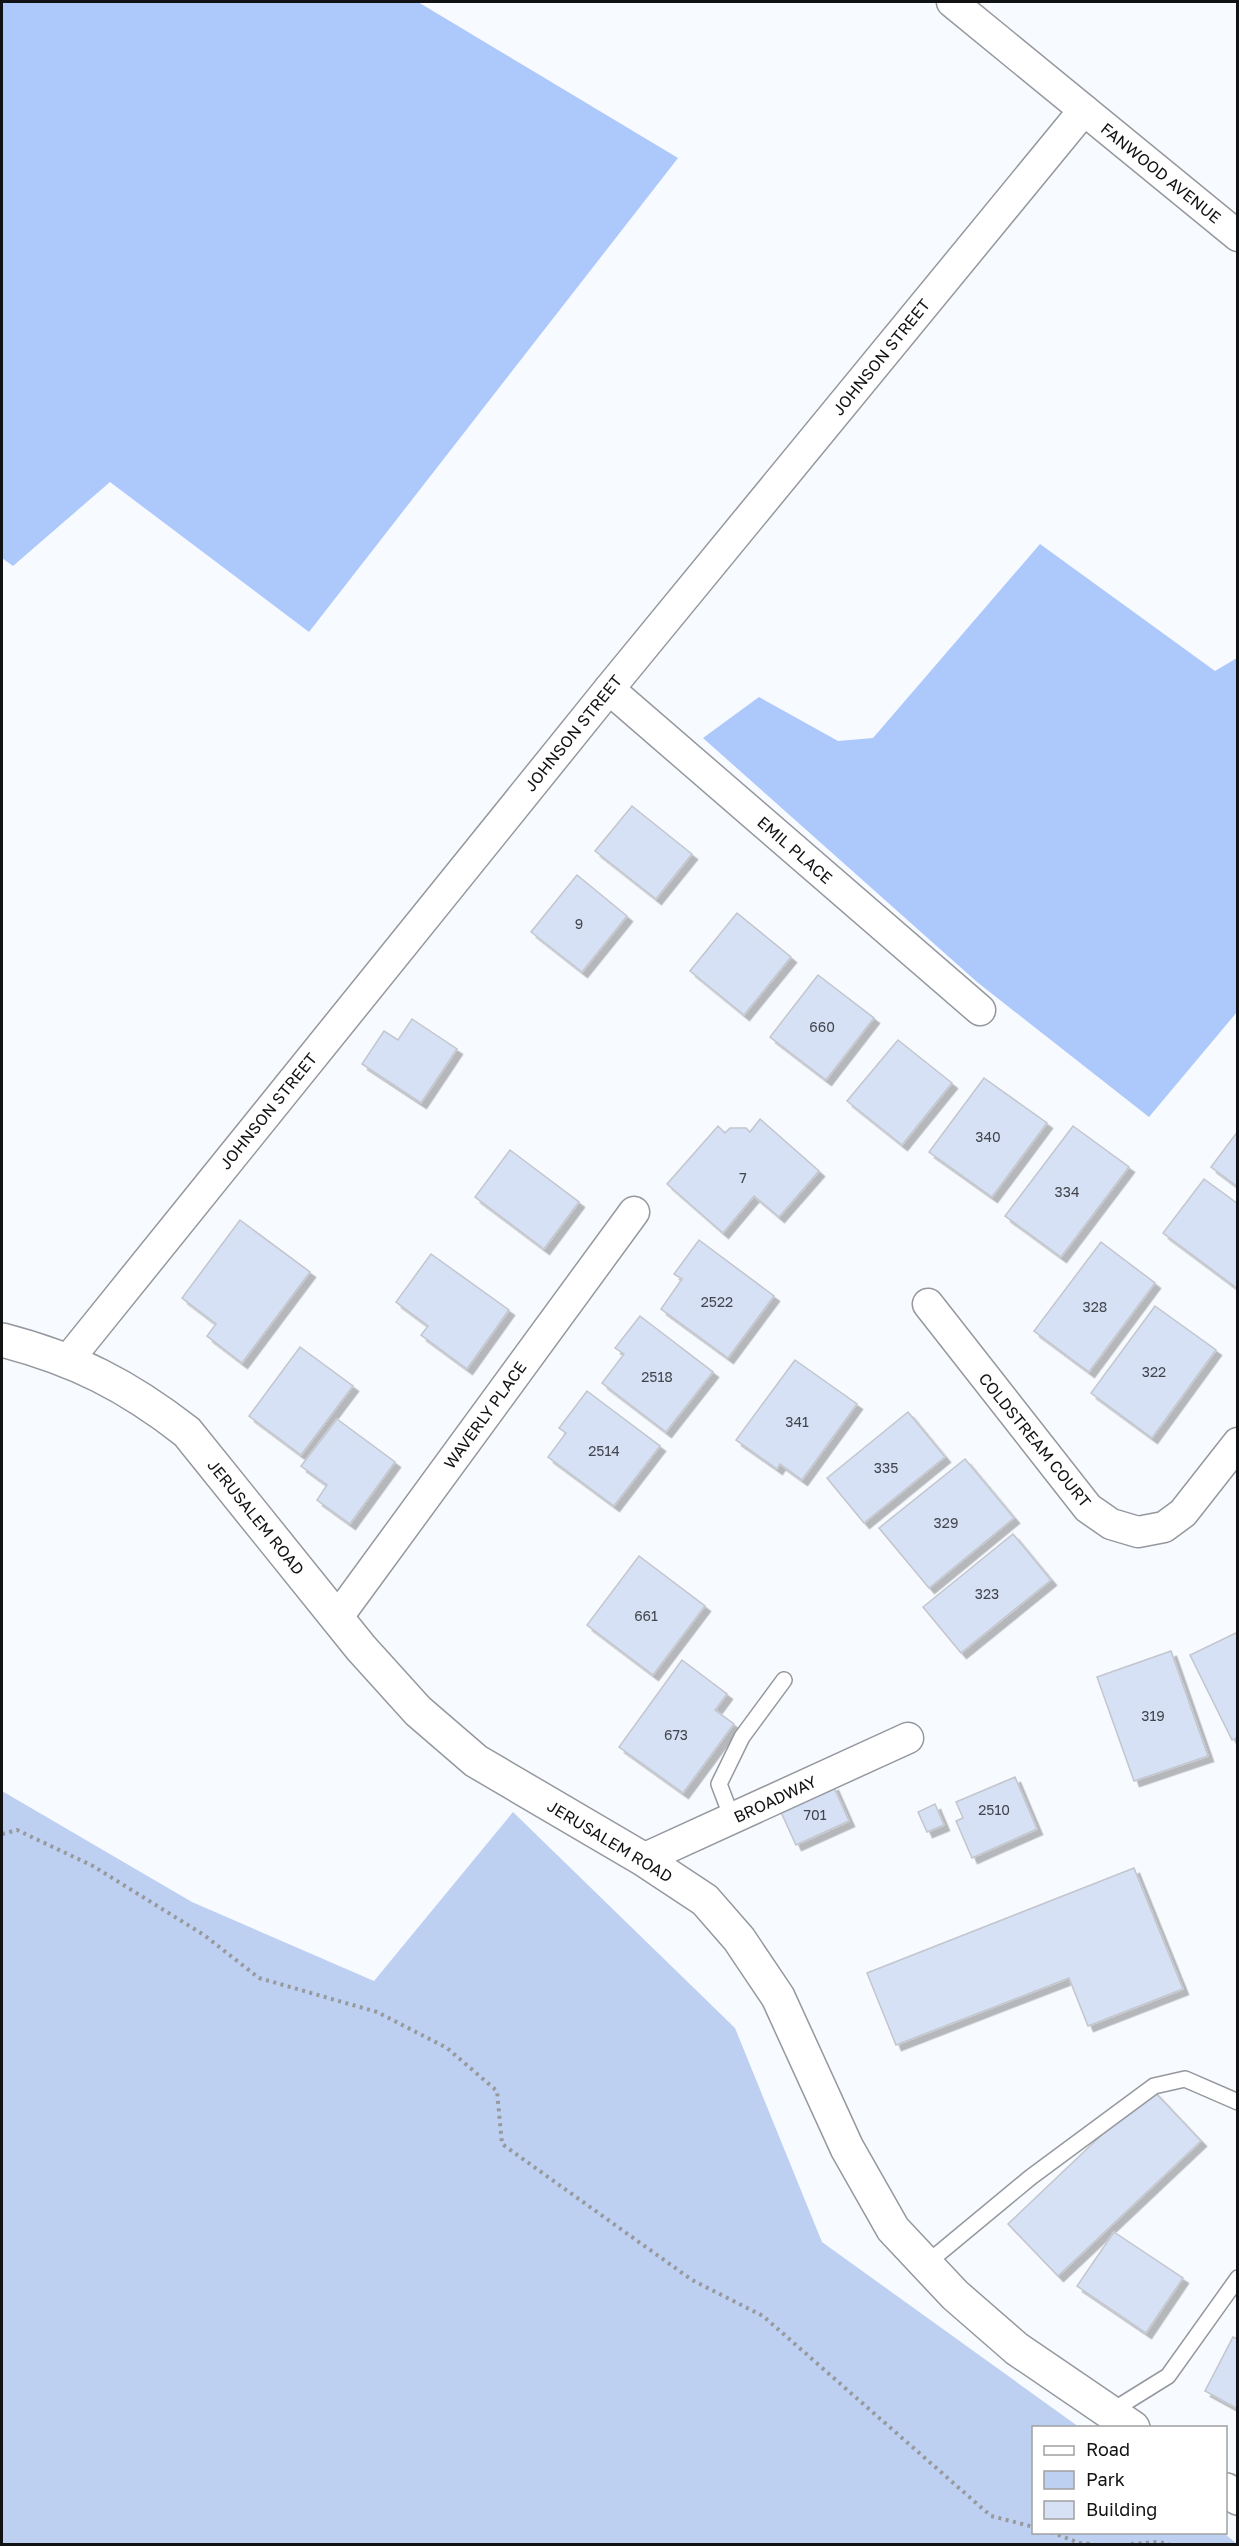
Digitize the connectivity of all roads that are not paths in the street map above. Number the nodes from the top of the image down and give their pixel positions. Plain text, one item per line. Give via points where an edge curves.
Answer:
1 (952, 2) edge
2 (1084, 110) junction
3 (1238, 236) edge
4 (609, 689) junction
5 (980, 1010) dead end
6 (634, 1212) dead end
7 (928, 1304) dead end
8 (2, 1340) edge
9 (68, 1360) junction
10 (1238, 1443) edge
11 (337, 1618) junction
12 (784, 1680) dead end
13 (908, 1738) dead end
14 (732, 1818) junction
15 (643, 1859) junction
16 (1238, 2102) edge
17 (926, 2264) junction
18 (1238, 2278) edge
19 (1121, 2420) edge

1 - 2 street, FANWOOD AVENUE
2 - 3 street, FANWOOD AVENUE
2 - 4 street, JOHNSON STREET
4 - 5 street, EMIL PLACE
4 - 9 street, JOHNSON STREET
6 - 11 street, WAVERLY PLACE
7 - 10 street, COLDSTREAM COURT via 1088,1508 1111,1524 1138,1532 1164,1527 1183,1513
8 - 9 street, JERUSALEM ROAD
9 - 11 street, JERUSALEM ROAD via 117,1382 187,1432
11 - 15 street, JERUSALEM ROAD via 418,1711 477,1761
12 - 14 lane via 742,1737 719,1784
13 - 14 street, BROADWAY
14 - 15 street, BROADWAY
15 - 17 street, JERUSALEM ROAD via 705,1900 739,1939 778,1997 847,2148 893,2229
16 - 17 lane via 1185,2079 1154,2086 1032,2177
17 - 19 street, JERUSALEM ROAD via 1017,2349
18 - 19 lane via 1168,2376

